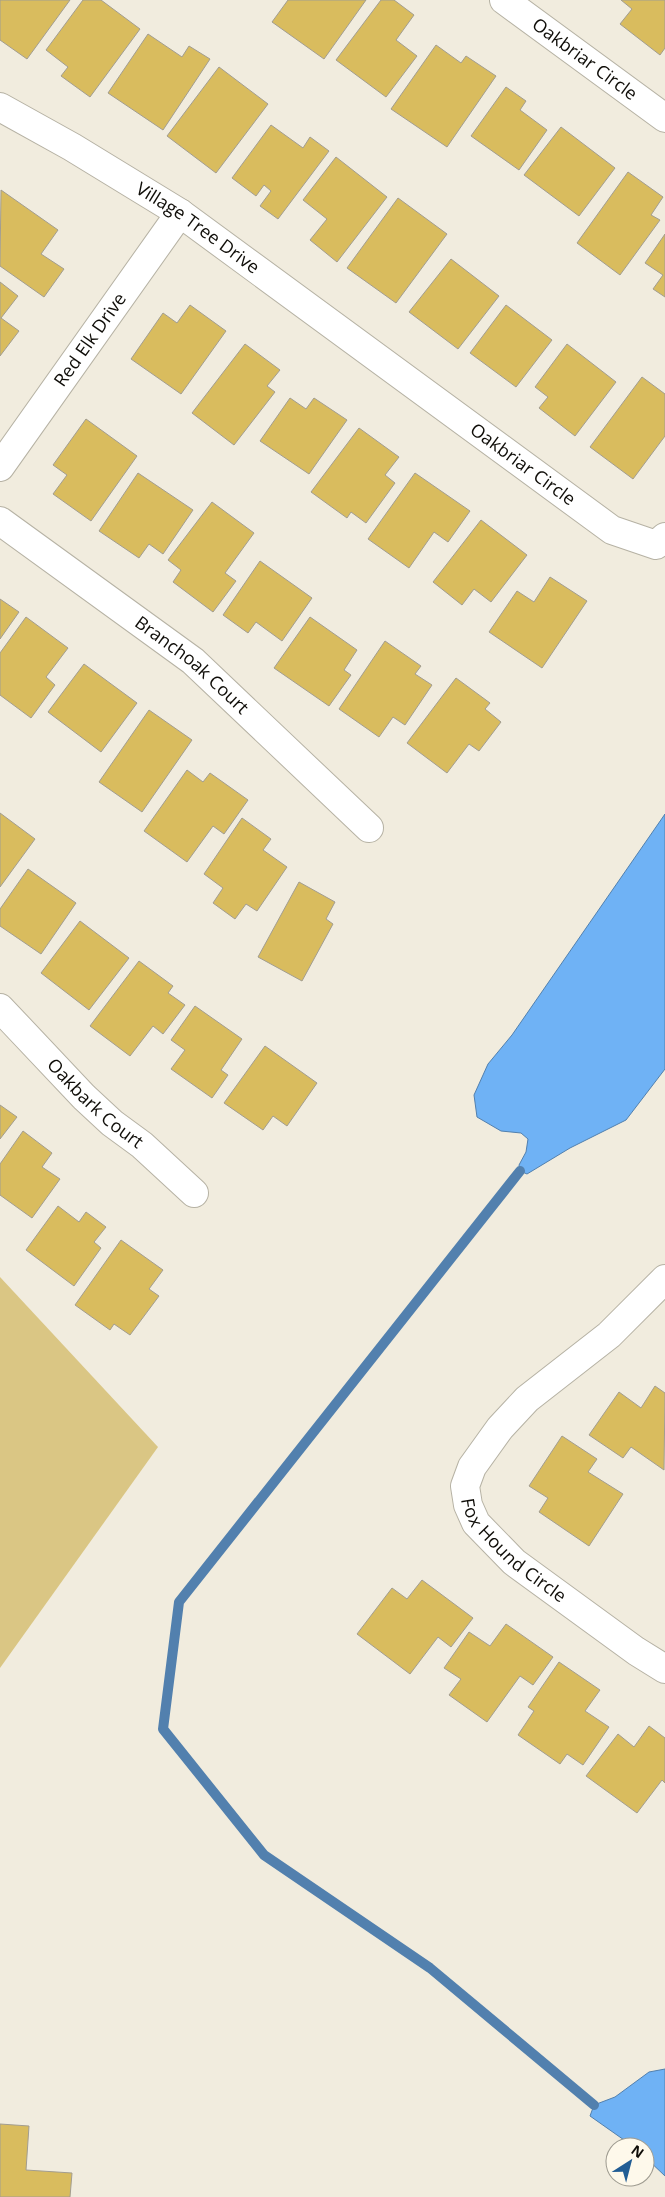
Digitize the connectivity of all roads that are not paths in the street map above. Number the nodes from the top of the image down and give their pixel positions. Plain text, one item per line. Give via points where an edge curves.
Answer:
1 (504, 0) edge
2 (0, 107) edge
3 (665, 118) edge
4 (180, 213) junction
5 (386, 364) joint
6 (0, 466) edge
7 (0, 521) edge
8 (665, 537) edge
9 (369, 828) dead end
10 (0, 1008) edge
11 (194, 1193) dead end
12 (665, 1279) edge
13 (665, 1669) edge

1 - 3 street, Oakbriar Circle
2 - 4 street, Village Tree Drive
4 - 5 street, Village Tree Drive
4 - 6 street, Red Elk Drive
5 - 8 street, Oakbriar Circle via 612,530 656,545
7 - 9 street, Branchoak Court via 193,661
10 - 11 street, Oakbark Court via 84,1097
12 - 13 street, Fox Hound Circle via 608,1334 527,1399 477,1459 465,1486 468,1505 476,1523 514,1562

